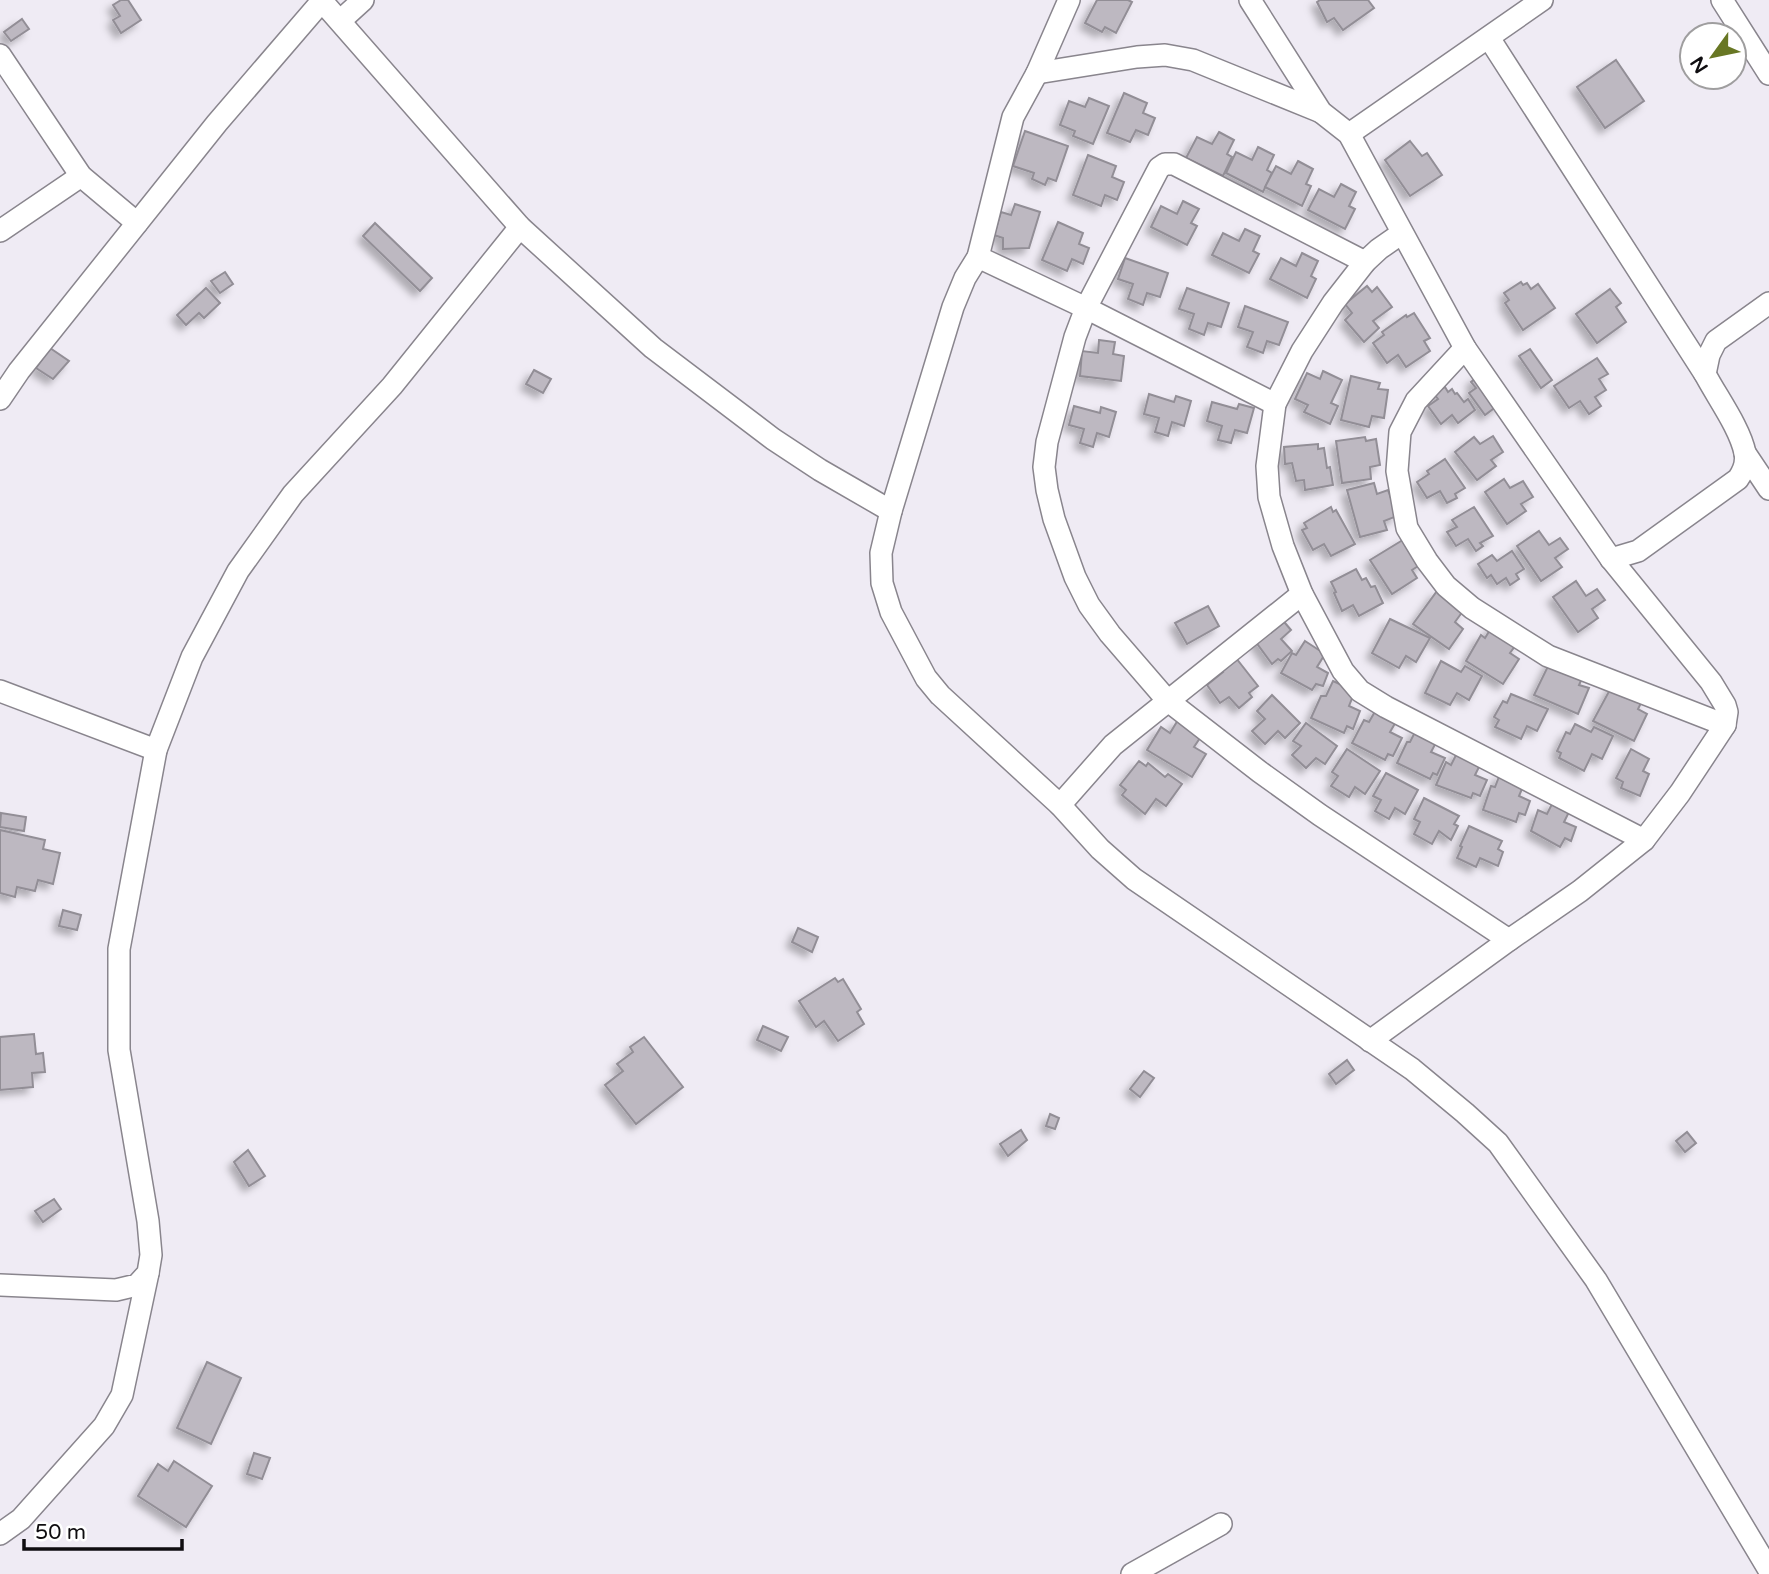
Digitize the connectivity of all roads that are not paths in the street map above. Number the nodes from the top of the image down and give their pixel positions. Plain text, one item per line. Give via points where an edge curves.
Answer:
1 (322, 0) edge
2 (363, 0) edge
3 (1069, 0) edge
4 (1250, 0) edge
5 (1542, 0) edge
6 (1722, 0) edge
7 (341, 20) junction
8 (1489, 38) junction
9 (0, 55) edge
10 (1037, 73) junction
11 (1769, 74) edge
12 (1321, 112) junction
13 (1349, 134) junction
14 (81, 176) junction
15 (137, 223) junction
16 (520, 227) junction
17 (0, 231) edge
18 (1402, 233) junction
19 (978, 257) junction
20 (1365, 262) junction
21 (1769, 303) edge
22 (1086, 308) junction
23 (1465, 348) junction
24 (1705, 374) junction
25 (0, 399) edge
26 (1275, 404) junction
27 (1745, 453) junction
28 (1769, 489) edge
29 (891, 511) junction
30 (1611, 559) junction
31 (1301, 594) junction
32 (0, 691) edge
33 (1167, 699) junction
34 (1724, 725) junction
35 (156, 750) junction
36 (1060, 805) junction
37 (1644, 840) junction
38 (1509, 940) junction
39 (1370, 1041) junction
40 (148, 1273) junction
41 (0, 1284) edge
42 (1221, 1524) dead end
43 (0, 1534) edge
44 (1769, 1570) edge
45 (1132, 1574) edge

1 - 7 street
1 - 15 street
2 - 7 street
3 - 10 street
4 - 12 street
5 - 8 street
6 - 11 street
7 - 16 street
8 - 13 street
8 - 24 street
9 - 14 street
10 - 12 street via 1165,55 1193,60
10 - 19 street via 1007,134
12 - 13 street
13 - 18 street
14 - 15 street
14 - 17 street
15 - 25 street
16 - 29 street via 653,348 727,406 820,470
16 - 35 street via 392,386 293,494 238,571 192,657
18 - 20 street
18 - 23 street
19 - 22 street
19 - 29 street via 953,307
20 - 22 street via 1174,164 1166,164 1158,169
20 - 26 street via 1317,327
21 - 24 street via 1716,341
22 - 26 street
22 - 33 street via 1047,442 1047,490 1075,577 1089,605
23 - 30 street
23 - 34 street via 1416,401 1400,432 1397,471 1407,528 1427,562 1472,608 1548,656
24 - 27 street
26 - 31 street via 1267,466 1269,497
27 - 28 street
27 - 30 street via 1738,480 1638,551
29 - 36 street via 881,553 882,583 914,659 940,695
30 - 34 street via 1711,682 1725,705
31 - 33 street
31 - 37 street via 1343,671 1360,691
32 - 35 street
33 - 36 street via 1113,745
33 - 38 street via 1320,815
34 - 37 street
35 - 40 street via 119,949 119,1050 148,1221
36 - 39 street via 1134,879
37 - 38 street
38 - 39 street
39 - 44 street via 1412,1069 1498,1143 1596,1280
40 - 41 street via 137,1285 116,1290
40 - 43 street via 122,1395 104,1426 21,1519
42 - 45 street

